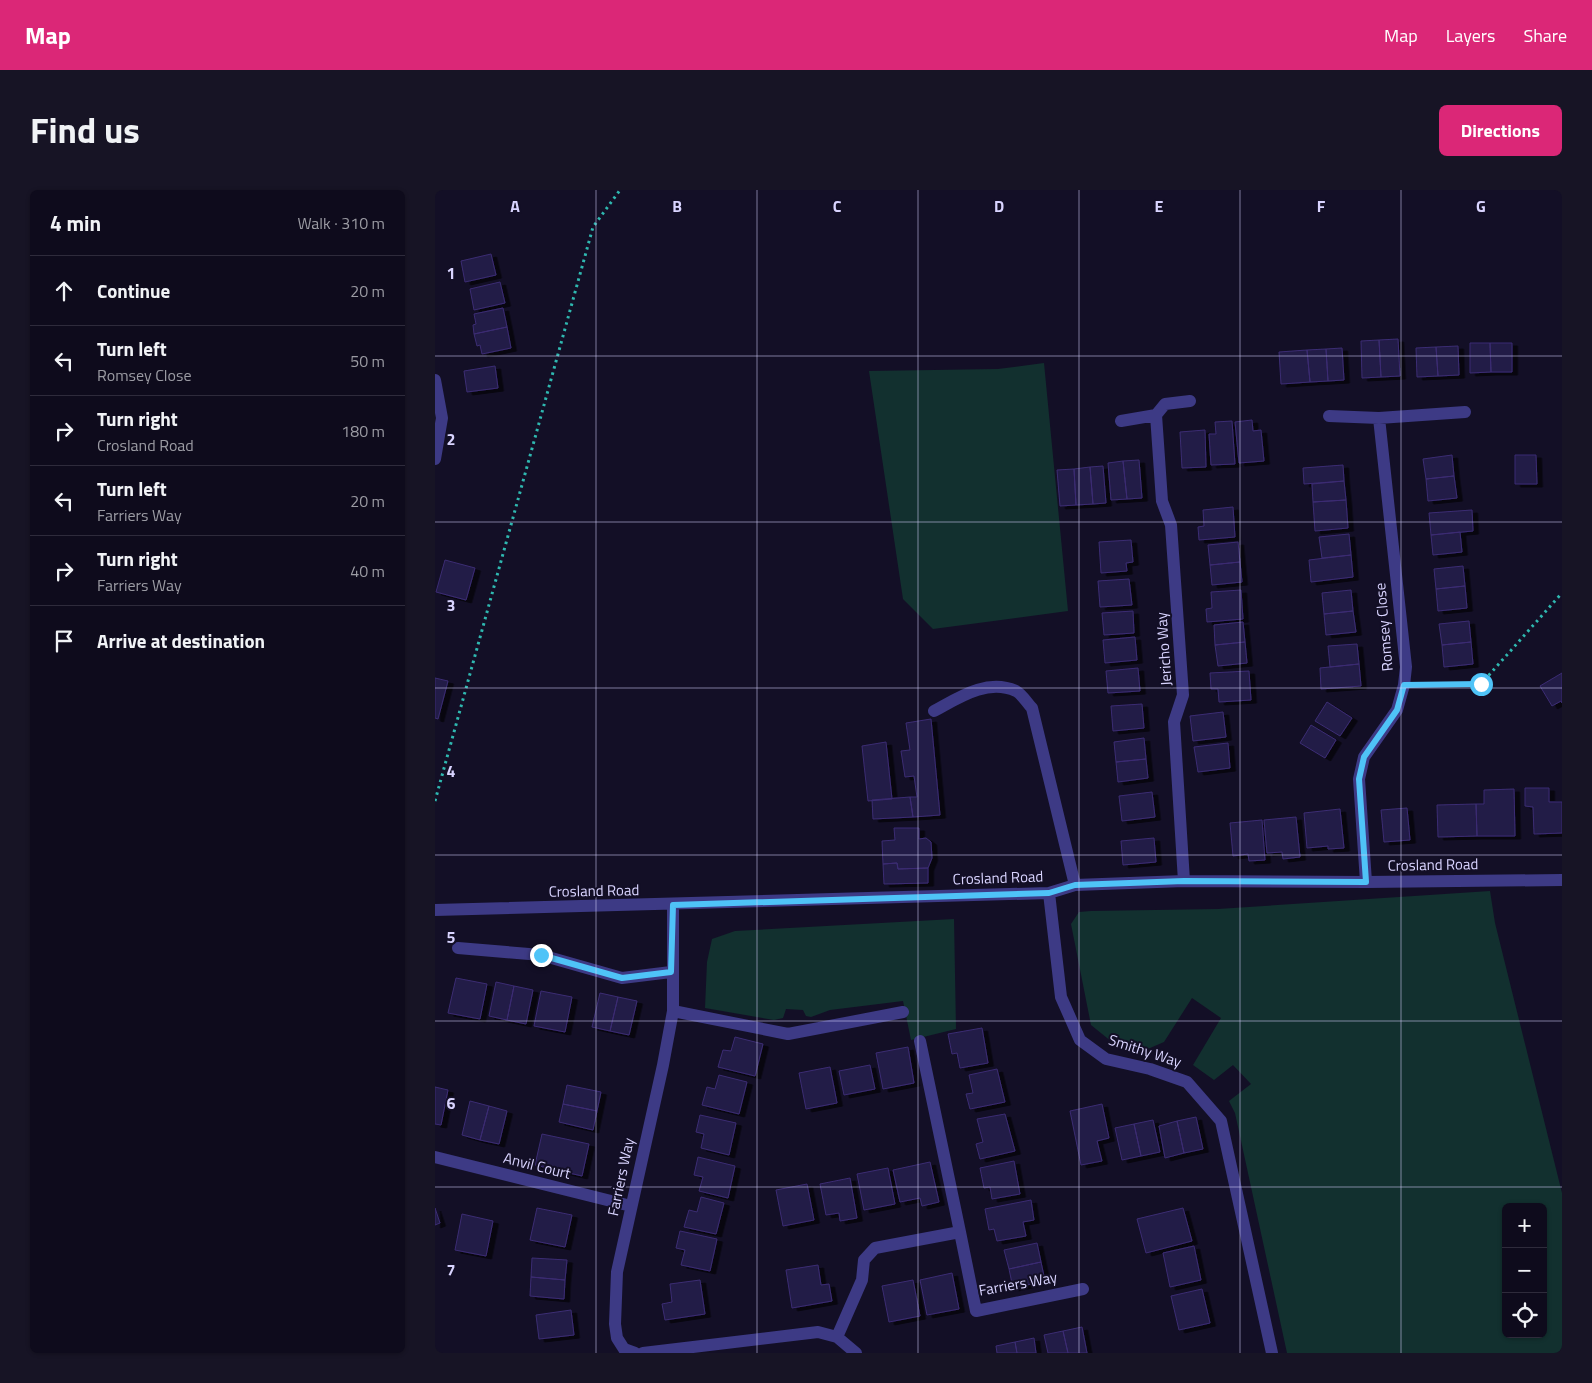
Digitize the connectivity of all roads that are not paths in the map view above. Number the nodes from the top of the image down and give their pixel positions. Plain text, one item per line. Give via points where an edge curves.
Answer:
1 (435, 380) edge
2 (1190, 401) dead end
3 (1465, 412) dead end
4 (1156, 415) junction
5 (1329, 416) dead end
6 (1379, 418) junction
7 (1121, 421) dead end
8 (435, 459) edge
9 (934, 711) dead end
10 (1562, 880) edge
11 (1184, 881) junction
12 (1366, 882) junction
13 (1075, 885) junction
14 (1049, 893) junction
15 (673, 905) junction
16 (435, 910) edge
17 (459, 948) dead end
18 (671, 972) junction
19 (673, 1011) junction
20 (903, 1012) dead end
21 (920, 1041) dead end
22 (435, 1157) edge
23 (631, 1206) junction
24 (960, 1232) junction
25 (1083, 1289) dead end
26 (837, 1337) junction
27 (626, 1352) edge
28 (643, 1353) edge
29 (855, 1353) edge
30 (1272, 1353) edge

1 - 8 street via 442,418
2 - 4 street via 1165,404
3 - 6 street
4 - 7 street
4 - 11 street, Jericho Way via 1162,501 1171,525 1183,696 1174,722
5 - 6 street
6 - 12 street, Romsey Close via 1405,667 1397,710 1364,757 1361,772
9 - 13 street via 973,690 996,687 1017,692 1032,708
10 - 12 street, Crosland Road
11 - 12 street, Crosland Road
11 - 13 street, Crosland Road
13 - 14 street, Crosland Road
14 - 15 street, Crosland Road
14 - 30 street, Smithy Way via 1061,998 1080,1040 1106,1059 1187,1082 1221,1121
15 - 16 street, Crosland Road
15 - 18 street, Farriers Way
17 - 18 street via 541,955 622,978
18 - 19 street, Farriers Way
19 - 20 street via 788,1034
19 - 23 street, Farriers Way
21 - 24 street, Farriers Way
22 - 23 street, Anvil Court
23 - 27 street, Farriers Way via 617,1272 615,1315 617,1338
24 - 25 street, Farriers Way via 977,1311
24 - 26 street via 875,1248 864,1260 862,1280
26 - 28 street via 818,1332
26 - 29 street

